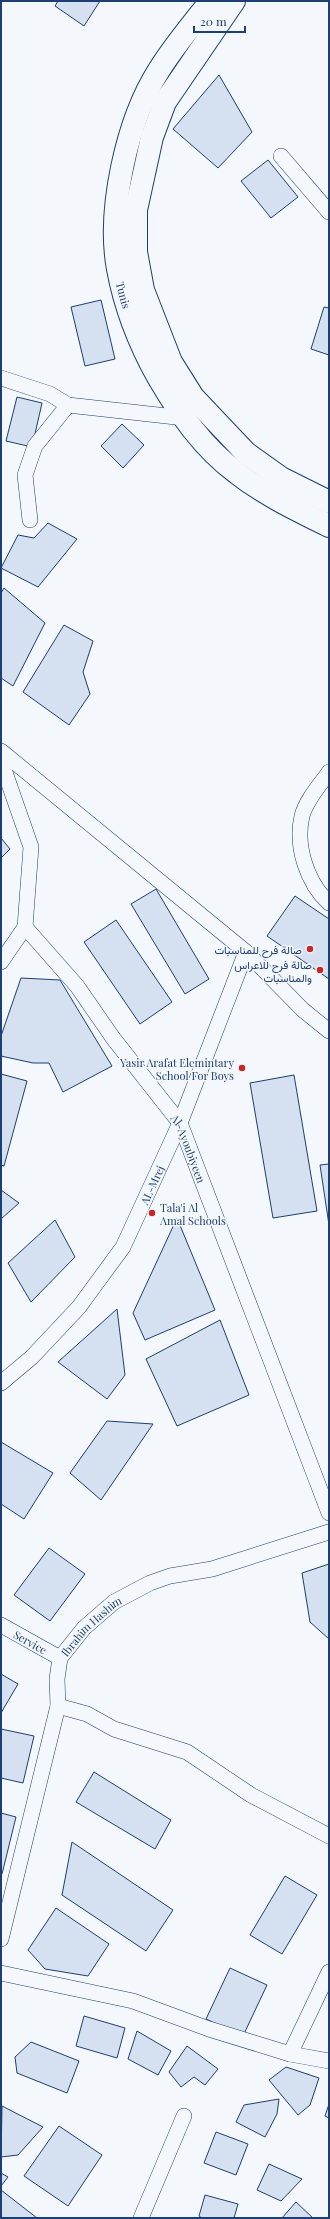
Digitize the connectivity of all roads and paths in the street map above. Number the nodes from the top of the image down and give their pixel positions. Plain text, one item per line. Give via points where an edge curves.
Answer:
1 (228, 3) edge
2 (281, 156) dead end
3 (329, 212) edge
4 (1, 378) edge
5 (68, 405) junction
6 (185, 418) junction
7 (329, 502) edge
8 (30, 520) dead end
9 (329, 526) edge
10 (1, 751) edge
11 (1, 761) edge
12 (329, 772) edge
13 (329, 903) edge
14 (25, 927) junction
15 (246, 952) junction
16 (1, 962) edge
17 (329, 1031) edge
18 (180, 1123) junction
19 (1, 1383) edge
20 (329, 1513) edge
21 (329, 1532) edge
22 (1, 1624) edge
23 (60, 1658) junction
24 (58, 1706) junction
25 (329, 1836) edge
26 (1, 1939) edge
27 (1, 1972) edge
28 (329, 1972) edge
29 (290, 2054) junction
30 (329, 2061) edge
31 (184, 2116) dead end
32 (141, 2218) edge

1 - 6 main road, Tunis via 158,71 142,103 118,181 117,267 127,309 149,361
1 - 7 main road via 165,102 152,137 136,210 136,252 143,290 171,362 193,397 246,453 281,478
2 - 3 street
4 - 5 street via 50,394
5 - 6 street
5 - 8 street via 35,446 25,475
6 - 9 main road, Tunis via 202,442 236,473 274,498
10 - 15 street
11 - 14 street via 31,847
12 - 13 street via 302,815 300,834 307,870 315,888
14 - 16 street
14 - 18 street, Al-Ayoubiyeen via 77,986 113,1038
15 - 17 street via 303,1010
15 - 18 street, AL-Mrej
18 - 19 street, AL-Mrej via 123,1247 79,1307 32,1357
18 - 20 street, Al-Ayoubiyeen
21 - 23 street, Ibrahim Hashim via 212,1569 189,1572 150,1583 114,1602 98,1615
22 - 23 street, Service
23 - 24 street, Ibrahim Hashim via 57,1679
24 - 25 street via 87,1714 114,1729 187,1752 251,1795
24 - 26 street, Ibrahim Hashim
27 - 29 street via 133,2002
28 - 29 street
29 - 30 street
31 - 32 street

